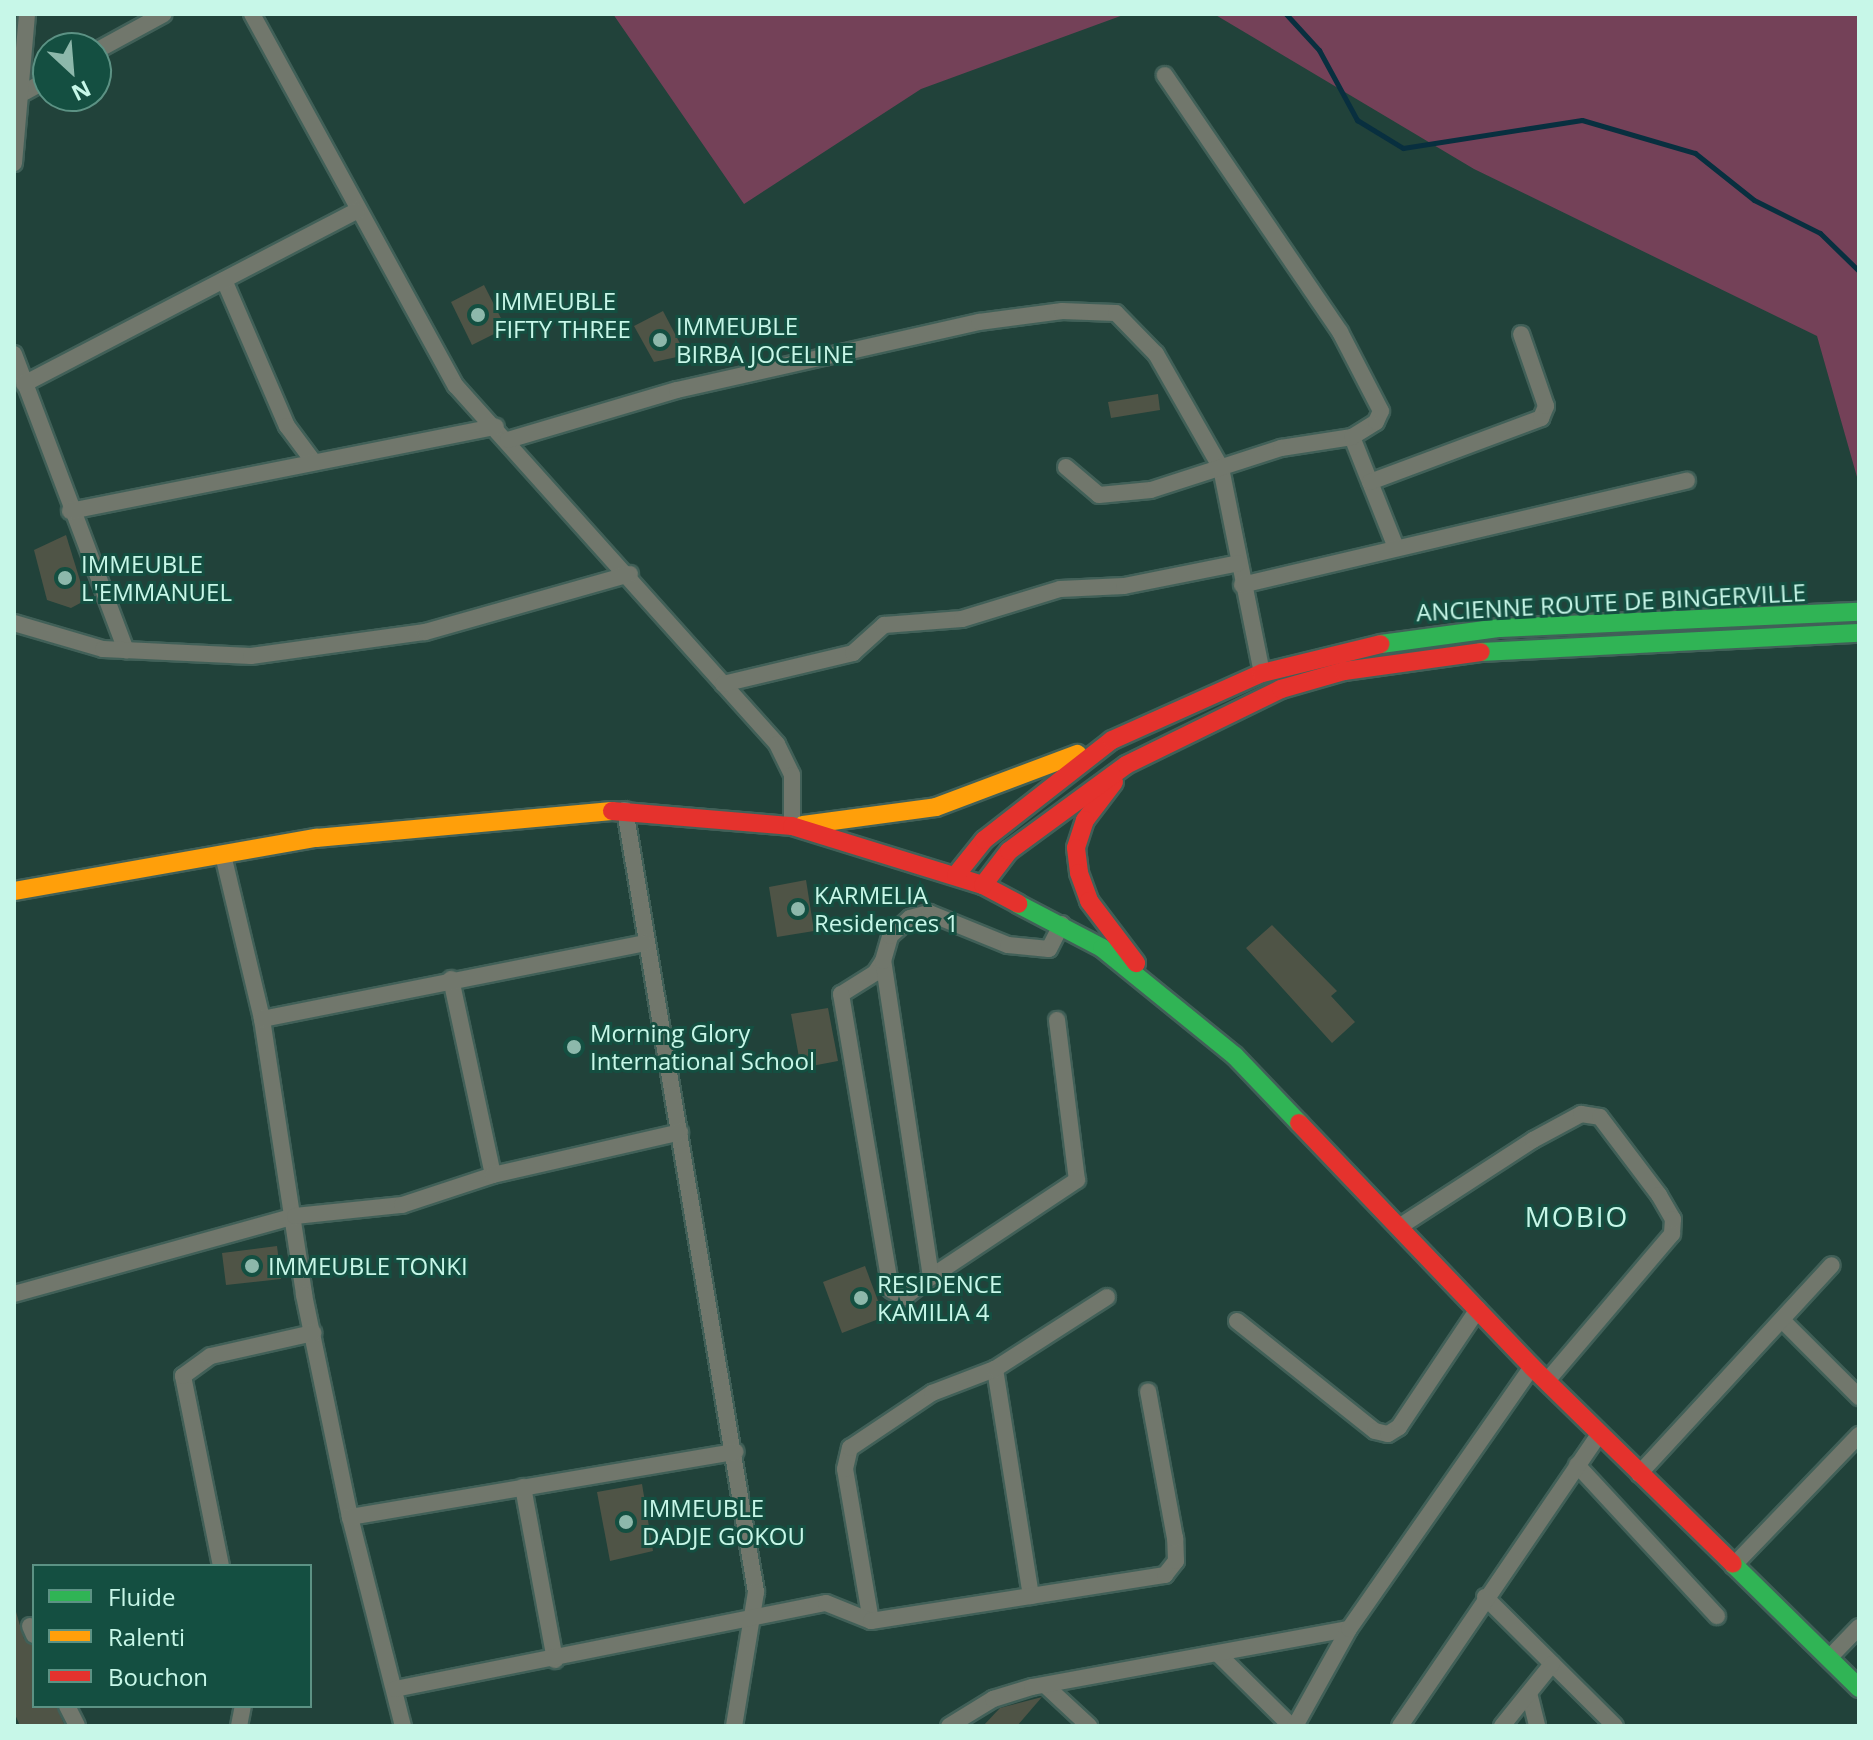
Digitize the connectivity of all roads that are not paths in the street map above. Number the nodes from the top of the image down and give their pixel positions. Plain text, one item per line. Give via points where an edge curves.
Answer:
1 (27, 14) edge
2 (164, 14) edge
3 (252, 14) edge
4 (112, 42) edge
5 (1165, 75) dead end
6 (32, 88) edge
7 (25, 92) junction
8 (14, 163) edge
9 (357, 211) junction
10 (224, 280) junction
11 (1521, 334) dead end
12 (14, 354) edge
13 (24, 384) junction
14 (502, 434) junction
15 (1352, 437) junction
16 (313, 461) junction
17 (1066, 467) dead end
18 (1221, 468) junction
19 (1687, 481) dead end
20 (1370, 482) junction
21 (70, 511) junction
22 (1395, 545) junction
23 (1239, 563) junction
24 (630, 574) junction
25 (1242, 585) junction
26 (1859, 612) edge
27 (14, 623) edge
28 (1859, 633) edge
29 (126, 651) junction
30 (1262, 673) junction
31 (723, 684) junction
32 (1112, 740) junction
33 (1126, 765) junction
34 (625, 810) junction
35 (792, 826) junction
36 (223, 855) junction
37 (956, 875) junction
38 (983, 885) junction
39 (14, 891) edge
40 (1062, 924) junction
41 (645, 943) junction
42 (883, 961) junction
43 (451, 979) junction
44 (1151, 983) junction
45 (262, 1019) junction
46 (1057, 1020) dead end
47 (680, 1132) junction
48 (493, 1175) junction
49 (295, 1216) junction
50 (1399, 1227) junction
51 (1832, 1265) dead end
52 (931, 1277) junction
53 (14, 1294) edge
54 (1107, 1297) dead end
55 (1478, 1309) junction
56 (1782, 1320) junction
57 (1237, 1321) dead end
58 (313, 1333) junction
59 (1532, 1367) junction
60 (995, 1369) junction
61 (1547, 1381) junction
62 (1148, 1391) dead end
63 (1859, 1397) edge
64 (1599, 1434) junction
65 (1859, 1435) edge
66 (736, 1452) junction
67 (1577, 1465) junction
68 (1639, 1474) junction
69 (523, 1487) junction
70 (350, 1517) junction
71 (221, 1564) edge
72 (1733, 1566) junction
73 (1031, 1596) junction
74 (1485, 1597) junction
75 (1717, 1616) dead end
76 (753, 1621) junction
77 (871, 1621) junction
78 (1859, 1627) edge
79 (1349, 1629) junction
80 (1219, 1655) junction
81 (1829, 1658) junction
82 (555, 1660) junction
83 (1552, 1664) junction
84 (1046, 1686) junction
85 (1859, 1688) edge
86 (395, 1689) junction
87 (1529, 1693) junction
88 (68, 1708) edge
89 (77, 1726) edge
90 (403, 1726) edge
91 (734, 1726) edge
92 (949, 1726) edge
93 (1089, 1726) edge
94 (1293, 1726) edge
95 (1400, 1726) edge
96 (1502, 1726) edge
97 (1537, 1726) edge
98 (1615, 1726) edge

1 - 7 street
2 - 4 street
3 - 9 street
5 - 15 street via 1340,332 1380,402 1376,422
6 - 7 street
7 - 8 street
9 - 10 street
9 - 14 street via 456,386
10 - 13 street
10 - 16 street via 287,426
11 - 20 street via 1546,406 1541,418
12 - 13 street
13 - 21 street
14 - 16 street
14 - 18 street via 778,365 912,341 979,322 1076,311 1116,313 1133,327 1156,354
14 - 24 street
15 - 18 street via 1281,448
15 - 20 street
16 - 21 street
17 - 18 street via 1099,495 1151,490
18 - 23 street
19 - 22 street
20 - 22 street
21 - 29 street
22 - 25 street
23 - 25 street
23 - 31 street via 1124,586 1060,589 962,619 884,625 853,653
24 - 29 street via 497,615 343,645 211,659
24 - 31 street
25 - 30 street
26 - 30 street, ANCIENNE ROUTE DE BINGERVILLE via 1409,637
27 - 29 street via 76,645
28 - 33 street, ANCIENNE ROUTE DE BINGERVILLE via 1403,660 1281,689
30 - 32 street, ANCIENNE ROUTE DE BINGERVILLE
31 - 35 street via 777,744 792,775
32 - 35 street via 936,807
32 - 37 street, ANCIENNE ROUTE DE BINGERVILLE via 995,831
33 - 38 street, ANCIENNE ROUTE DE BINGERVILLE via 1009,851
33 - 44 street via 1085,820 1076,848 1079,873 1100,917
34 - 35 street
34 - 36 street via 404,827
34 - 41 street
35 - 37 street
36 - 39 street
36 - 45 street
37 - 38 street
38 - 40 street
40 - 42 street via 1049,949 1021,948 929,913 910,918 890,936
40 - 44 street
41 - 43 street
41 - 47 street
42 - 52 street
42 - 52 street via 875,973 841,994 891,1290 905,1297
43 - 45 street
43 - 48 street
44 - 50 street via 1235,1056
45 - 49 street
46 - 52 street via 1077,1180
47 - 48 street
47 - 66 street
48 - 49 street via 402,1205
49 - 53 street
49 - 58 street
50 - 55 street
50 - 61 street via 1533,1140 1581,1114 1600,1117 1659,1195 1673,1219 1672,1234
51 - 56 street
54 - 60 street
55 - 57 street via 1399,1427 1388,1434 1375,1431
55 - 59 street
56 - 63 street
56 - 68 street
58 - 70 street
58 - 71 street via 211,1356 183,1376
59 - 61 street
59 - 79 street
60 - 73 street
60 - 77 street via 932,1393 850,1448 845,1469
61 - 64 street
62 - 73 street via 1176,1561 1165,1575
64 - 67 street
64 - 68 street
65 - 72 street
66 - 69 street
66 - 76 street via 756,1592
67 - 74 street
67 - 75 street
68 - 72 street
69 - 70 street
69 - 82 street
70 - 86 street
72 - 81 street
73 - 77 street
74 - 83 street
74 - 95 street
76 - 77 street via 826,1603
76 - 82 street
76 - 91 street
78 - 81 street
79 - 80 street
79 - 94 street
80 - 84 street
80 - 94 street
81 - 85 street
82 - 86 street
83 - 87 street
83 - 98 street
84 - 92 street via 993,1699
84 - 93 street
86 - 90 street
87 - 96 street
87 - 97 street
88 - 89 street

